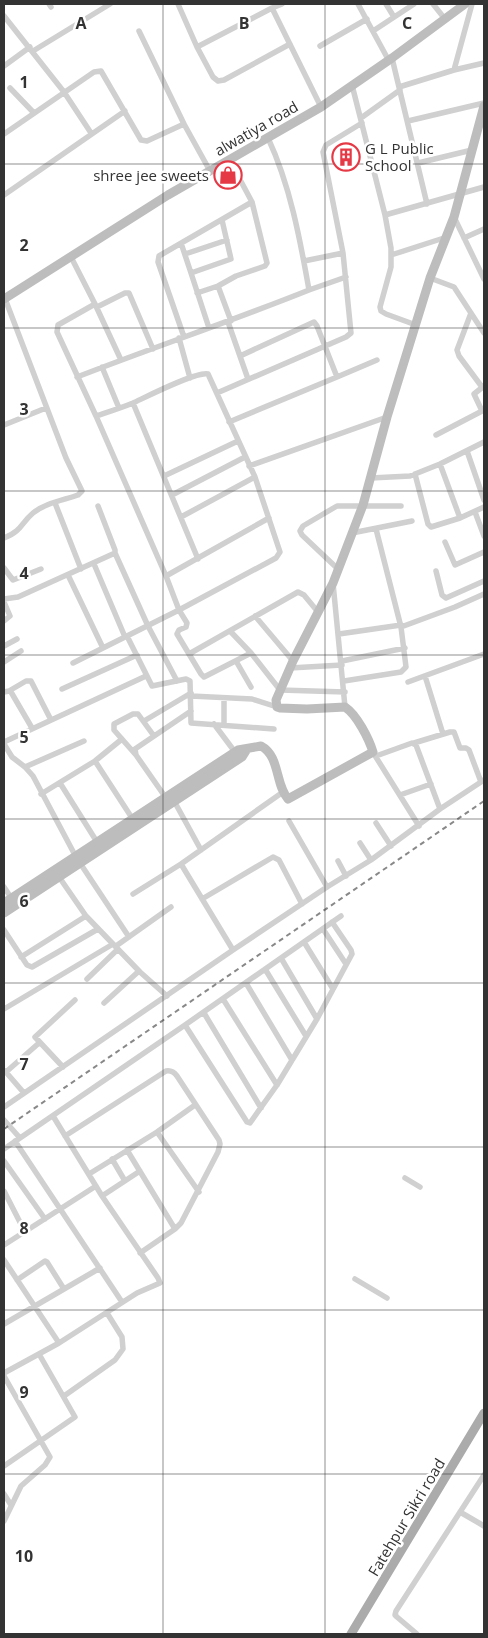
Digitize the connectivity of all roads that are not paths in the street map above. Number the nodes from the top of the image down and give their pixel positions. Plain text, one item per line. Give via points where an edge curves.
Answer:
1 (110, 4) edge
2 (178, 4) edge
3 (282, 4) edge
4 (358, 4) edge
5 (386, 4) edge
6 (433, 4) edge
7 (465, 4) edge
8 (472, 4) edge
9 (409, 5) edge
10 (272, 8) junction
11 (4, 16) edge
12 (394, 17) junction
13 (366, 19) junction
14 (445, 19) junction
15 (139, 31) dead end
16 (373, 31) junction
17 (290, 44) junction
18 (320, 46) dead end
19 (197, 47) junction
20 (32, 49) junction
21 (391, 60) junction
22 (484, 63) edge
23 (4, 66) edge
24 (454, 70) junction
25 (352, 86) junction
26 (10, 88) dead end
27 (400, 89) junction
28 (64, 92) junction
29 (484, 105) edge
30 (322, 107) junction
31 (125, 111) junction
32 (34, 113) junction
33 (361, 121) junction
34 (408, 121) junction
35 (184, 124) junction
36 (91, 133) junction
37 (4, 134) edge
38 (268, 138) junction
39 (472, 150) junction
40 (229, 159) junction
41 (418, 163) junction
42 (210, 171) junction
43 (484, 187) edge
44 (460, 194) junction
45 (4, 195) edge
46 (252, 202) junction
47 (427, 204) junction
48 (385, 215) junction
49 (454, 217) junction
50 (222, 220) junction
51 (484, 229) edge
52 (446, 236) junction
53 (464, 238) junction
54 (227, 240) junction
55 (181, 243) junction
56 (342, 253) junction
57 (184, 254) junction
58 (391, 255) junction
59 (71, 257) junction
60 (304, 261) junction
61 (484, 263) edge
62 (478, 266) junction
63 (191, 273) junction
64 (346, 277) junction
65 (430, 278) junction
66 (484, 279) edge
67 (218, 286) junction
68 (309, 290) junction
69 (197, 293) junction
70 (4, 298) edge
71 (96, 306) junction
72 (472, 313) junction
73 (229, 322) junction
74 (416, 325) junction
75 (209, 328) junction
76 (484, 333) edge
77 (181, 337) junction
78 (325, 346) junction
79 (153, 349) junction
80 (240, 356) junction
81 (121, 360) junction
82 (377, 360) dead end
83 (102, 367) junction
84 (77, 377) junction
85 (337, 377) junction
86 (190, 378) junction
87 (248, 379) junction
88 (483, 386) edge
89 (217, 393) junction
90 (132, 403) junction
91 (46, 408) junction
92 (119, 408) junction
93 (483, 410) edge
94 (96, 416) junction
95 (387, 417) junction
96 (229, 422) junction
97 (4, 425) edge
98 (436, 435) dead end
99 (238, 441) junction
100 (484, 442) edge
101 (467, 451) junction
102 (245, 457) junction
103 (440, 464) junction
104 (249, 466) junction
105 (415, 474) junction
106 (164, 476) junction
107 (254, 477) junction
108 (371, 478) junction
109 (172, 495) junction
110 (484, 500) edge
111 (55, 503) junction
112 (362, 505) junction
113 (98, 506) dead end
114 (400, 506) dead end
115 (484, 507) edge
116 (475, 512) junction
117 (181, 517) junction
118 (269, 518) junction
119 (460, 518) junction
120 (412, 521) dead end
121 (376, 529) junction
122 (4, 531) edge
123 (352, 533) junction
124 (484, 533) edge
125 (5, 538) edge
126 (445, 542) dead end
127 (484, 552) edge
128 (114, 554) junction
129 (198, 559) junction
130 (94, 564) junction
131 (4, 568) edge
132 (41, 569) dead end
133 (81, 570) junction
134 (339, 570) junction
135 (436, 571) dead end
136 (68, 575) junction
137 (166, 576) junction
138 (484, 581) edge
139 (334, 583) junction
140 (484, 594) edge
141 (4, 601) edge
142 (179, 610) junction
143 (318, 612) junction
144 (255, 616) junction
145 (4, 621) edge
146 (148, 626) junction
147 (401, 626) junction
148 (230, 631) junction
149 (339, 634) junction
150 (126, 637) junction
151 (17, 639) dead end
152 (4, 646) edge
153 (103, 648) junction
154 (405, 648) junction
155 (21, 652) dead end
156 (251, 653) junction
157 (189, 654) junction
158 (484, 654) edge
159 (137, 655) junction
160 (236, 661) junction
161 (4, 662) edge
162 (74, 663) dead end
163 (342, 663) junction
164 (292, 665) junction
165 (146, 676) junction
166 (425, 676) junction
167 (176, 681) junction
168 (344, 681) junction
169 (408, 682) dead end
170 (250, 687) dead end
171 (62, 689) dead end
172 (280, 690) junction
173 (6, 691) edge
174 (345, 692) junction
175 (191, 694) junction
176 (224, 698) junction
177 (277, 707) junction
178 (345, 707) junction
179 (191, 711) junction
180 (51, 720) junction
181 (144, 721) junction
182 (214, 724) junction
183 (224, 725) junction
184 (32, 728) junction
185 (274, 729) dead end
186 (443, 734) junction
187 (154, 736) junction
188 (122, 739) junction
189 (84, 741) dead end
190 (4, 743) edge
191 (414, 743) junction
192 (247, 750) junction
193 (235, 752) junction
194 (374, 754) junction
195 (136, 755) junction
196 (95, 760) junction
197 (25, 767) junction
198 (483, 781) edge
199 (60, 783) junction
200 (431, 784) junction
201 (283, 792) junction
202 (42, 794) junction
203 (400, 795) junction
204 (170, 798) junction
205 (440, 809) junction
206 (132, 818) junction
207 (290, 821) dead end
208 (376, 823) dead end
209 (418, 826) junction
210 (97, 842) junction
211 (360, 843) dead end
212 (391, 846) junction
213 (202, 850) junction
214 (78, 860) junction
215 (371, 860) junction
216 (338, 861) dead end
217 (181, 864) junction
218 (57, 873) junction
219 (346, 876) junction
220 (4, 887) edge
221 (327, 887) junction
222 (133, 894) dead end
223 (202, 898) junction
224 (10, 902) edge
225 (302, 904) junction
226 (172, 907) dead end
227 (4, 913) edge
228 (86, 916) junction
229 (341, 916) dead end
230 (332, 922) junction
231 (98, 929) junction
232 (323, 929) junction
233 (4, 930) edge
234 (129, 937) junction
235 (304, 942) junction
236 (116, 946) junction
237 (233, 950) junction
238 (21, 957) junction
239 (281, 958) junction
240 (346, 964) junction
241 (265, 969) junction
242 (139, 971) junction
243 (87, 978) dead end
244 (246, 983) junction
245 (333, 988) junction
246 (167, 996) junction
247 (222, 999) junction
248 (75, 1000) dead end
249 (104, 1003) dead end
250 (4, 1009) edge
251 (204, 1012) junction
252 (317, 1019) junction
253 (185, 1026) junction
254 (306, 1036) junction
255 (39, 1043) junction
256 (292, 1060) junction
257 (63, 1067) junction
258 (5, 1070) edge
259 (277, 1085) junction
260 (24, 1093) junction
261 (4, 1105) edge
262 (195, 1106) junction
263 (261, 1108) junction
264 (53, 1116) junction
265 (4, 1120) edge
266 (157, 1132) junction
267 (65, 1136) junction
268 (17, 1140) junction
269 (4, 1149) edge
270 (127, 1150) junction
271 (112, 1159) junction
272 (4, 1160) edge
273 (140, 1171) junction
274 (89, 1174) junction
275 (405, 1178) dead end
276 (125, 1181) junction
277 (96, 1186) junction
278 (420, 1187) dead end
279 (4, 1191) edge
280 (199, 1192) junction
281 (102, 1196) junction
282 (60, 1210) junction
283 (45, 1219) junction
284 (175, 1229) junction
285 (25, 1232) junction
286 (4, 1245) edge
287 (140, 1253) junction
288 (4, 1260) edge
289 (100, 1268) junction
290 (355, 1279) dead end
291 (17, 1280) junction
292 (64, 1289) junction
293 (387, 1298) dead end
294 (122, 1302) junction
295 (35, 1307) junction
296 (107, 1313) junction
297 (4, 1324) edge
298 (59, 1344) junction
299 (39, 1354) junction
300 (4, 1374) edge
301 (64, 1396) junction
302 (484, 1413) edge
303 (42, 1441) junction
304 (4, 1466) edge
305 (484, 1475) edge
306 (4, 1494) edge
307 (11, 1505) junction
308 (460, 1512) junction
309 (4, 1521) edge
310 (484, 1526) edge
311 (409, 1632) edge
312 (351, 1634) edge
313 (417, 1634) edge

1 - 20 street
2 - 19 street
3 - 10 street
4 - 13 street
5 - 12 street
6 - 14 street
7 - 14 street, alwatiya road
8 - 24 street
9 - 12 street
10 - 17 street
10 - 19 street
11 - 20 street
12 - 16 street
13 - 16 street
13 - 18 street
14 - 21 street, alwatiya road
15 - 35 street
16 - 21 street
17 - 19 street via 218,81
17 - 30 street
20 - 23 street
20 - 28 street
21 - 25 street, alwatiya road
21 - 27 street
22 - 24 street
24 - 27 street
25 - 30 street, alwatiya road
25 - 33 street
26 - 32 street
27 - 33 street
27 - 34 street
28 - 31 street via 94,72 101,71
28 - 32 street
28 - 36 street
29 - 34 street
29 - 39 street
30 - 38 street, alwatiya road
31 - 35 street via 143,141
31 - 36 street
32 - 37 street
33 - 48 street
33 - 56 street via 326,145 323,152
34 - 41 street
35 - 42 street
36 - 45 street
38 - 40 street, alwatiya road
38 - 60 street via 283,172
39 - 41 street
39 - 44 street
40 - 42 street, alwatiya road
40 - 46 street
41 - 47 street
42 - 59 street, alwatiya road
43 - 44 street
44 - 47 street
44 - 49 street
46 - 50 street
46 - 67 street via 267,263
47 - 48 street
48 - 58 street
49 - 52 street
49 - 53 street
50 - 54 street
50 - 55 street
51 - 53 street
52 - 58 street
52 - 65 street
53 - 62 street
54 - 57 street
54 - 63 street via 231,259
55 - 57 street
55 - 77 street via 158,259
56 - 60 street
56 - 64 street
57 - 63 street
58 - 74 street via 381,311
59 - 70 street, alwatiya road
59 - 71 street
60 - 68 street
61 - 62 street
62 - 66 street
63 - 69 street
64 - 68 street
64 - 78 street via 352,332
65 - 72 street via 454,287
65 - 74 street
67 - 69 street
67 - 73 street
68 - 73 street
69 - 75 street
70 - 91 street
71 - 79 street via 129,292
71 - 81 street
71 - 84 street via 56,328
72 - 76 street
72 - 88 street via 457,350
73 - 75 street
73 - 80 street
74 - 95 street
75 - 77 street
77 - 79 street
77 - 86 street
78 - 80 street via 316,323 311,322
78 - 85 street
78 - 87 street
79 - 81 street
80 - 87 street
81 - 83 street
82 - 85 street
83 - 84 street
83 - 92 street
84 - 94 street
85 - 96 street
86 - 89 street via 206,372
86 - 90 street
87 - 89 street
88 - 93 street via 474,394
89 - 96 street
90 - 92 street
90 - 106 street
91 - 97 street
91 - 111 street via 82,490 78,495
92 - 94 street
93 - 98 street
94 - 137 street
95 - 104 street
95 - 108 street
96 - 99 street
99 - 102 street
99 - 106 street
100 - 101 street
101 - 103 street
101 - 110 street
102 - 104 street
102 - 109 street
103 - 105 street
103 - 119 street
104 - 107 street
105 - 108 street
105 - 119 street via 431,527
106 - 109 street
107 - 117 street
107 - 118 street
108 - 112 street
109 - 117 street
111 - 125 street via 33,513 19,530
111 - 133 street
112 - 114 street
112 - 123 street
112 - 134 street via 337,506 301,528 302,535
113 - 128 street
115 - 116 street
116 - 119 street
116 - 124 street
117 - 129 street
118 - 129 street
118 - 142 street via 280,550 278,555
120 - 121 street
121 - 123 street
121 - 147 street
122 - 125 street
123 - 134 street
126 - 127 street via 455,565
128 - 130 street
128 - 146 street
129 - 137 street
130 - 133 street
130 - 150 street
131 - 132 street via 13,580
133 - 136 street
134 - 139 street
135 - 138 street via 442,595 446,598
136 - 141 street
136 - 153 street
137 - 142 street
139 - 143 street
139 - 149 street
140 - 147 street
141 - 145 street via 10,616
142 - 146 street
142 - 157 street via 187,624 177,634
143 - 144 street via 298,592
143 - 164 street
144 - 148 street
144 - 164 street
146 - 150 street
146 - 167 street
147 - 149 street
147 - 154 street
148 - 156 street
148 - 157 street
149 - 163 street
150 - 153 street
150 - 159 street
151 - 152 street
153 - 162 street
154 - 163 street
154 - 168 street via 406,667 403,671
155 - 161 street
156 - 160 street
156 - 172 street
157 - 160 street via 204,676
158 - 166 street
159 - 165 street
159 - 171 street
160 - 170 street
163 - 164 street
163 - 168 street
164 - 172 street
165 - 167 street via 153,686
165 - 180 street
166 - 169 street
166 - 186 street
167 - 175 street via 190,680
168 - 174 street
172 - 174 street
172 - 177 street
173 - 180 street via 31,681
173 - 184 street
174 - 178 street
175 - 176 street
175 - 179 street
175 - 181 street
176 - 177 street via 252,699
176 - 183 street
177 - 178 street
178 - 194 street via 356,717
179 - 182 street via 193,724
179 - 187 street
180 - 184 street
181 - 187 street
181 - 188 street via 136,714 114,724 113,728
182 - 183 street
182 - 193 street
183 - 185 street
184 - 190 street
186 - 191 street
186 - 198 street via 454,732 460,748 469,750
187 - 195 street via 135,749
188 - 195 street
188 - 196 street
189 - 197 street
190 - 197 street via 12,757
191 - 194 street
191 - 200 street
192 - 193 street
192 - 201 street via 261,746 269,751
192 - 204 street via 242,757
193 - 204 street
194 - 201 street via 290,798 286,798
194 - 203 street
195 - 204 street
196 - 199 street
196 - 206 street
197 - 202 street
198 - 205 street
199 - 202 street
199 - 210 street
200 - 203 street
200 - 205 street
201 - 213 street
202 - 214 street
203 - 209 street
204 - 206 street
204 - 213 street
204 - 214 street
205 - 209 street
206 - 210 street
207 - 221 street
208 - 212 street
209 - 212 street
210 - 214 street
211 - 215 street
212 - 215 street
213 - 217 street
214 - 218 street
214 - 234 street
215 - 219 street
216 - 219 street
217 - 222 street
217 - 223 street
218 - 224 street
218 - 228 street
219 - 221 street
220 - 224 street
221 - 225 street
223 - 225 street via 273,857 279,860
223 - 237 street
224 - 227 street
225 - 237 street
226 - 234 street
228 - 231 street
228 - 238 street
229 - 230 street
230 - 232 street
230 - 240 street via 352,952
231 - 236 street
231 - 238 street via 32,967
232 - 235 street
232 - 240 street
233 - 238 street
234 - 236 street
235 - 239 street
235 - 245 street
236 - 242 street
236 - 243 street
236 - 250 street
237 - 246 street
239 - 241 street
239 - 252 street
240 - 245 street
241 - 244 street
241 - 254 street
242 - 246 street
242 - 249 street
244 - 247 street
244 - 256 street
245 - 252 street
246 - 257 street
247 - 251 street
247 - 259 street
248 - 255 street via 35,1037
251 - 253 street
251 - 263 street
252 - 254 street
253 - 263 street via 248,1123
253 - 264 street
254 - 256 street
255 - 257 street
255 - 258 street
256 - 259 street
257 - 260 street
258 - 260 street
259 - 263 street
260 - 261 street
262 - 266 street
262 - 267 street via 174,1072 166,1071
262 - 280 street via 220,1144
264 - 267 street
264 - 268 street
265 - 268 street
266 - 270 street
266 - 280 street
267 - 274 street
268 - 269 street
268 - 282 street
270 - 271 street
270 - 273 street
271 - 274 street
271 - 276 street
272 - 283 street
273 - 276 street
273 - 284 street
274 - 277 street
275 - 278 street
276 - 281 street
277 - 281 street
277 - 282 street
279 - 285 street
280 - 284 street
281 - 287 street
282 - 283 street
282 - 289 street
283 - 285 street
284 - 287 street
285 - 286 street
287 - 294 street via 160,1283
288 - 291 street
289 - 292 street
289 - 294 street
290 - 293 street
291 - 292 street via 45,1261
291 - 295 street
292 - 295 street
294 - 296 street
295 - 297 street
295 - 298 street
296 - 298 street
296 - 301 street via 123,1342 123,1349 115,1360
298 - 299 street
299 - 300 street
299 - 301 street
300 - 303 street
301 - 303 street via 75,1417
302 - 312 main road, Fatehpur Sikri road
303 - 304 street
303 - 307 street via 49,1460 24,1483
305 - 308 street
306 - 307 street
307 - 309 street
308 - 310 street
308 - 311 street via 396,1611 395,1615
311 - 313 street

